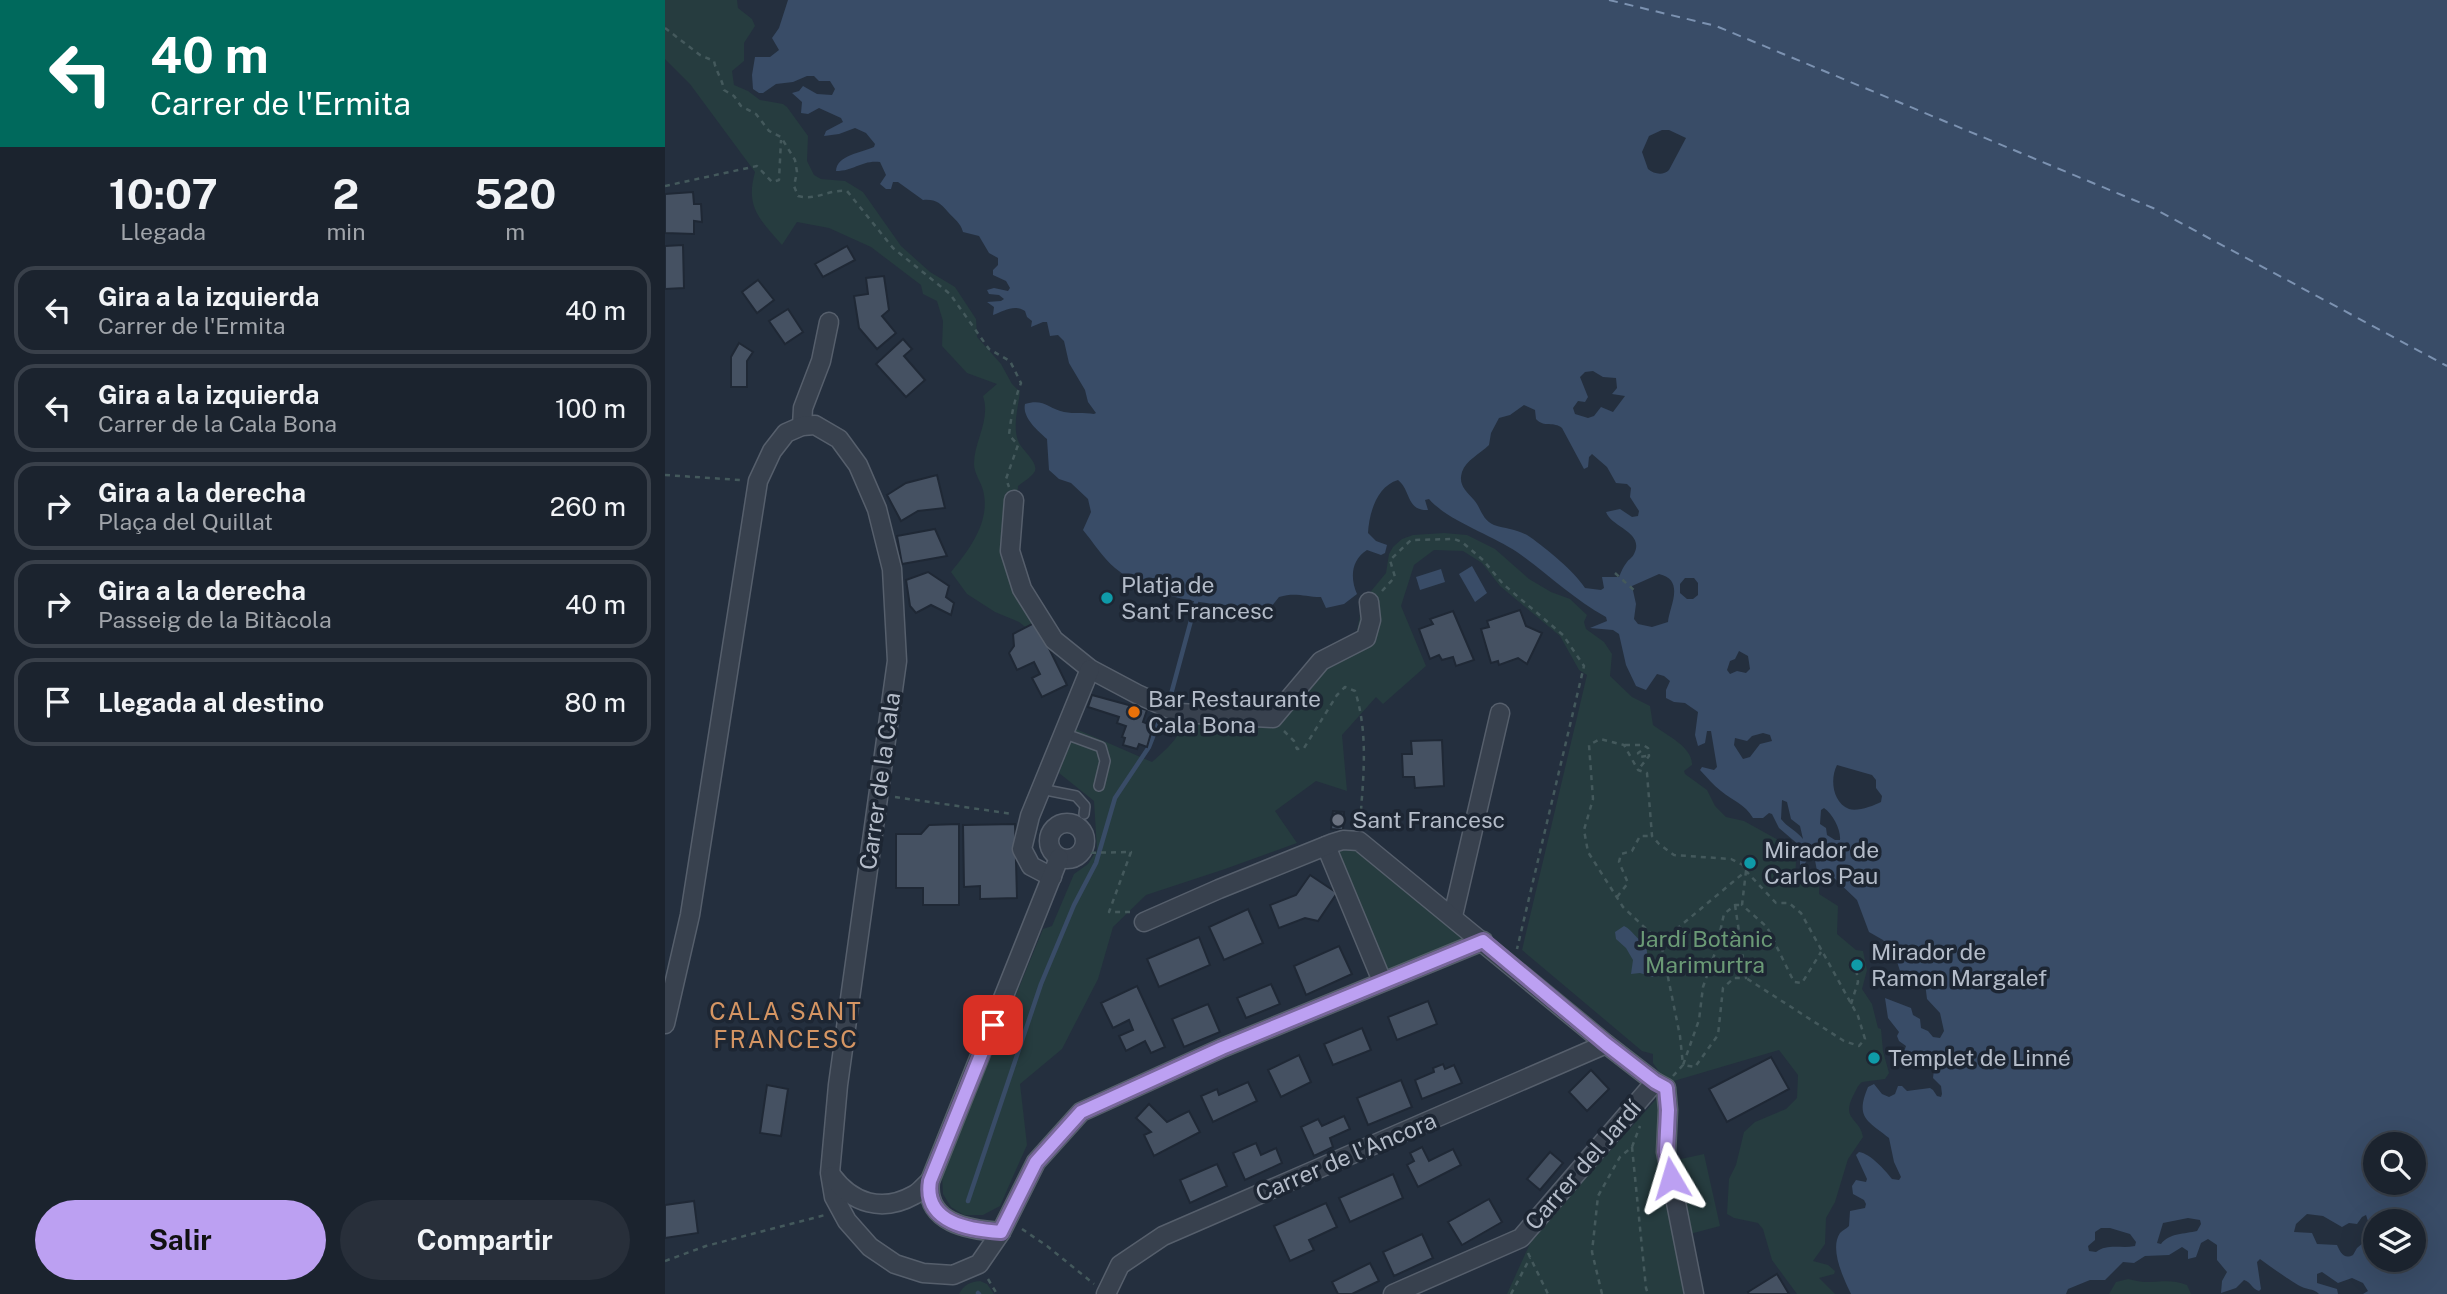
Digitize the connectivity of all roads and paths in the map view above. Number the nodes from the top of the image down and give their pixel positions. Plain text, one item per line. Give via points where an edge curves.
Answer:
1 (665, 28) edge
2 (781, 138) junction
3 (665, 186) edge
4 (829, 322) dead end
5 (802, 426) junction
6 (665, 475) edge
7 (758, 481) junction
8 (1014, 500) joint
9 (1615, 573) dead end
10 (1636, 592) dead end
11 (1369, 603) joint
12 (1090, 669) junction
13 (1500, 713) dead end
14 (1273, 718) junction
15 (1063, 733) junction
16 (1624, 745) junction
17 (1641, 751) dead end
18 (1649, 756) junction
19 (1638, 770) junction
20 (1099, 786) dead end
21 (1041, 789) junction
22 (878, 795) junction
23 (1084, 814) dead end
24 (1030, 817) junction
25 (1360, 822) dead end
26 (1653, 836) junction
27 (1326, 846) junction
28 (1081, 853) junction
29 (1059, 858) junction
30 (1746, 872) junction
31 (1052, 877) junction
32 (1617, 897) junction
33 (1735, 905) junction
34 (1742, 905) junction
35 (1453, 916) junction
36 (1138, 917) joint
37 (1483, 941) junction
38 (1661, 943) junction
39 (1516, 951) dead end
40 (1821, 952) junction
41 (1856, 967) dead end
42 (1746, 978) junction
43 (1382, 981) junction
44 (1851, 1004) junction
45 (665, 1024) edge
46 (1606, 1044) junction
47 (1683, 1065) junction
48 (1663, 1084) junction
49 (1642, 1121) dead end
50 (1632, 1147) junction
51 (830, 1173) junction
52 (930, 1181) junction
53 (842, 1211) junction
54 (1020, 1227) dead end
55 (1001, 1232) junction
56 (665, 1261) edge
57 (1101, 1290) edge
58 (1393, 1294) edge
59 (1511, 1294) edge
60 (1548, 1294) edge
61 (1602, 1294) edge
62 (1649, 1294) edge
63 (1694, 1294) edge

1 - 2 path via 714,61 724,90
2 - 3 path via 779,180 772,182 757,166
2 - 8 path via 795,160 798,196 810,199 846,191 893,248 950,293 989,348 1010,362 1021,383 1012,405 1009,435 1018,445 1006,479
4 - 5 street via 821,361 803,408
5 - 7 street via 786,433
5 - 22 street, Carrer de la Cala via 815,425 839,439 858,465 877,509 893,569 897,661
6 - 7 path
7 - 45 street via 690,915
8 - 12 street via 1010,551 1022,589 1053,640
9 - 10 path
11 - 14 street via 1366,638 1321,661
11 - 39 path via 1395,577 1390,560 1411,540 1462,541 1503,584 1563,635 1584,666
12 - 14 street via 1179,713
12 - 15 street
13 - 35 street
14 - 25 path via 1297,749 1304,748 1337,695 1345,687 1356,691 1365,755
15 - 20 lane via 1101,747 1105,761
15 - 21 street
16 - 18 path via 1643,745
16 - 19 path
16 - 32 path via 1600,739 1589,745 1593,799 1584,830 1588,852
17 - 18 path via 1639,757
18 - 19 path
19 - 26 path via 1647,773
21 - 23 lane via 1076,796
21 - 24 street
22 - 24 path
22 - 51 street, Carrer de la Cala
24 - 31 street via 1022,849 1031,866
26 - 30 path via 1674,855 1731,859
26 - 32 path via 1640,836 1632,851 1621,855 1619,862 1628,883
27 - 35 street via 1359,841
27 - 36 street
27 - 43 street
28 - 29 street via 1067,860
28 - 29 street via 1085,846 1082,830 1068,823 1053,830 1049,845
28 - 36 path via 1131,852 1109,912
29 - 31 street
30 - 34 path
30 - 38 path
30 - 40 path via 1776,903 1789,903 1801,913
31 - 52 street
32 - 38 path
33 - 34 path
33 - 42 path
33 - 47 path via 1724,914 1703,987 1699,1020
34 - 40 path via 1767,927 1794,982 1803,983
35 - 37 street
37 - 43 street
37 - 46 street
38 - 47 path
40 - 44 path
41 - 44 path via 1858,982
42 - 44 path via 1859,1046 1865,1039
42 - 47 path via 1734,978 1724,988 1718,1035 1695,1067
43 - 55 street via 1081,1112 1036,1162
46 - 48 street
46 - 57 street, Carrer de l'Ancora via 1163,1237 1120,1265
47 - 48 path
48 - 58 street, Carrer del Jardí via 1521,1238
48 - 63 street via 1668,1110 1666,1152
49 - 50 path
50 - 61 path via 1620,1157 1598,1196 1592,1252
50 - 62 path
51 - 52 street via 843,1191 872,1205 914,1195
51 - 53 street
52 - 55 street via 928,1193 949,1222 976,1231
53 - 55 street via 870,1247 895,1264 923,1273 953,1275 979,1264
53 - 56 path
54 - 57 path
59 - 60 path via 1530,1258

